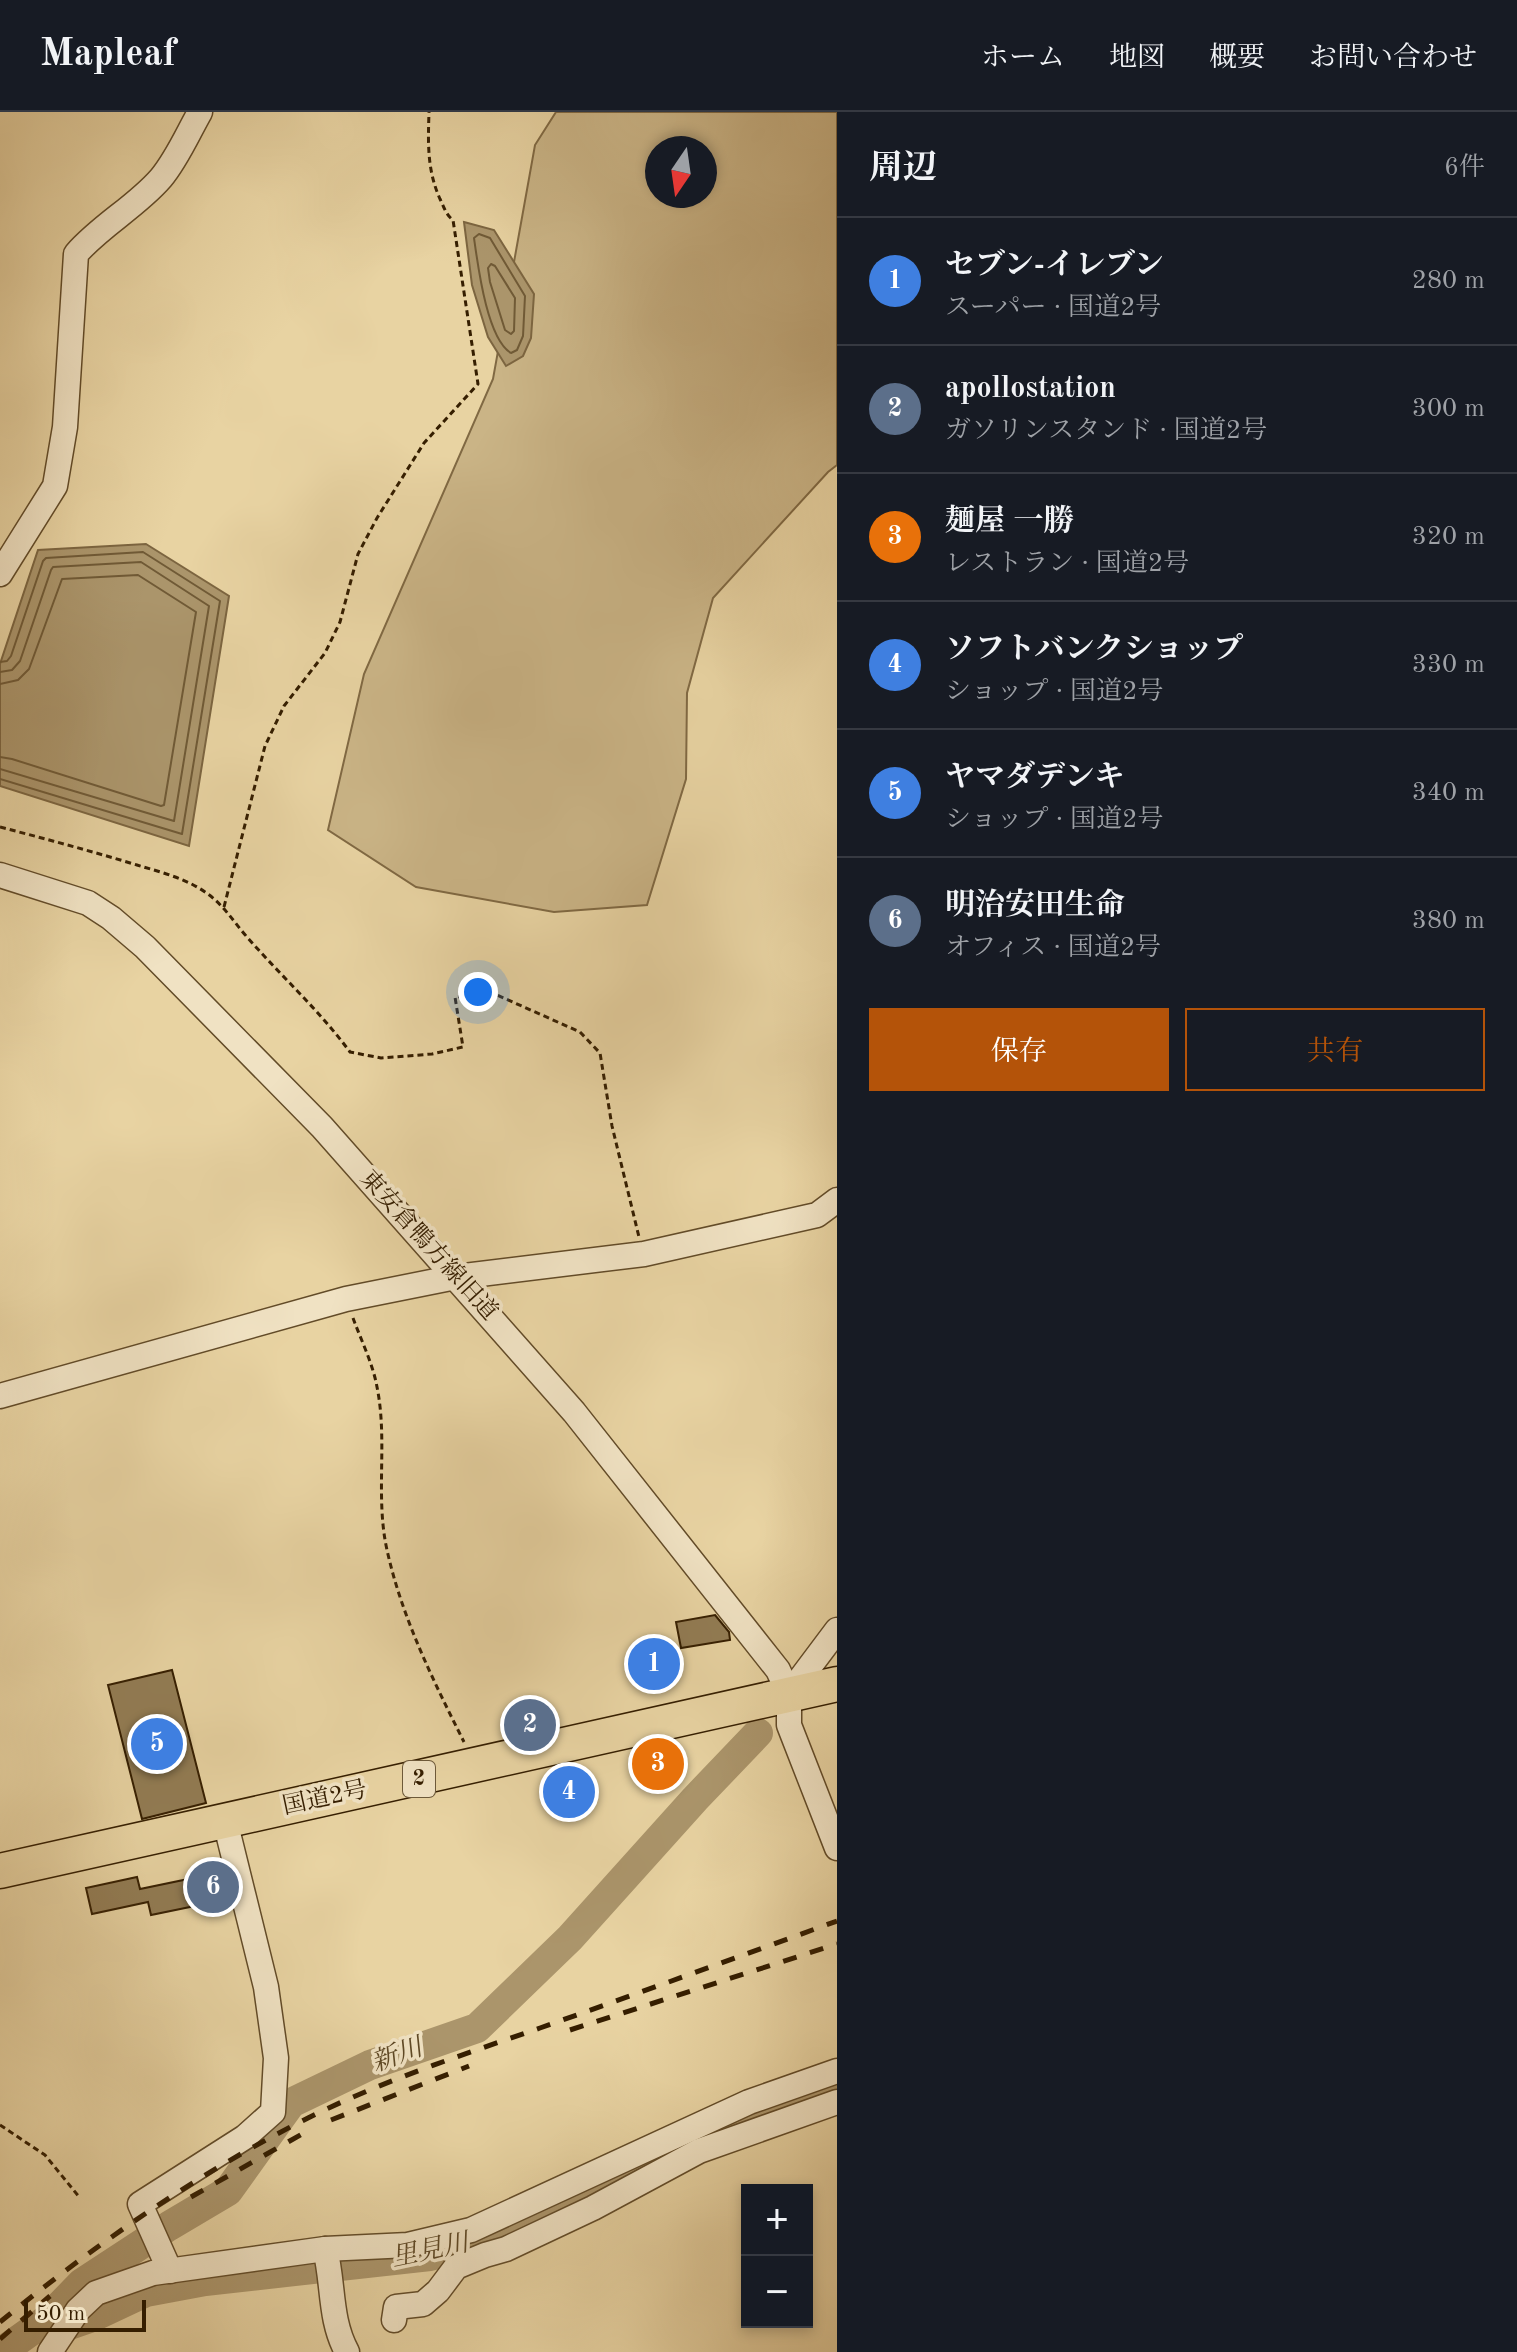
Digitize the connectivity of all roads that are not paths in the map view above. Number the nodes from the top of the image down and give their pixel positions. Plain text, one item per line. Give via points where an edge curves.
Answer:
1 (200, 112) edge
2 (0, 574) edge
3 (0, 875) edge
4 (837, 1200) edge
5 (456, 1277) junction
6 (0, 1396) edge
7 (837, 1630) edge
8 (837, 1684) edge
9 (789, 1694) junction
10 (225, 1821) junction
11 (837, 1848) edge
12 (0, 1871) edge
13 (837, 2071) edge
14 (837, 2102) edge
15 (326, 2252) junction
16 (170, 2271) junction
17 (394, 2320) dead end
18 (50, 2352) edge
19 (347, 2352) edge

1 - 2 street via 161,177 76,254 65,427 55,486
3 - 5 street, 東安倉鴨方線旧道 via 88,903 145,947 322,1127
4 - 5 street via 817,1215 644,1254
5 - 6 street via 346,1299
5 - 9 street, 東安倉鴨方線旧道 via 574,1412 778,1670
7 - 9 street
8 - 9 highway, 国道2号 / 2
9 - 10 highway, 国道2号 / 2
9 - 11 street via 789,1725
10 - 12 highway, 国道2号 / 2
10 - 16 street via 266,1987 276,2058 273,2112 245,2137 140,2204
13 - 15 street via 749,2102 471,2230 408,2245
14 - 17 street via 699,2151 568,2220 456,2267 423,2304 396,2307
15 - 16 street
15 - 19 street via 336,2327
16 - 18 street via 96,2293

